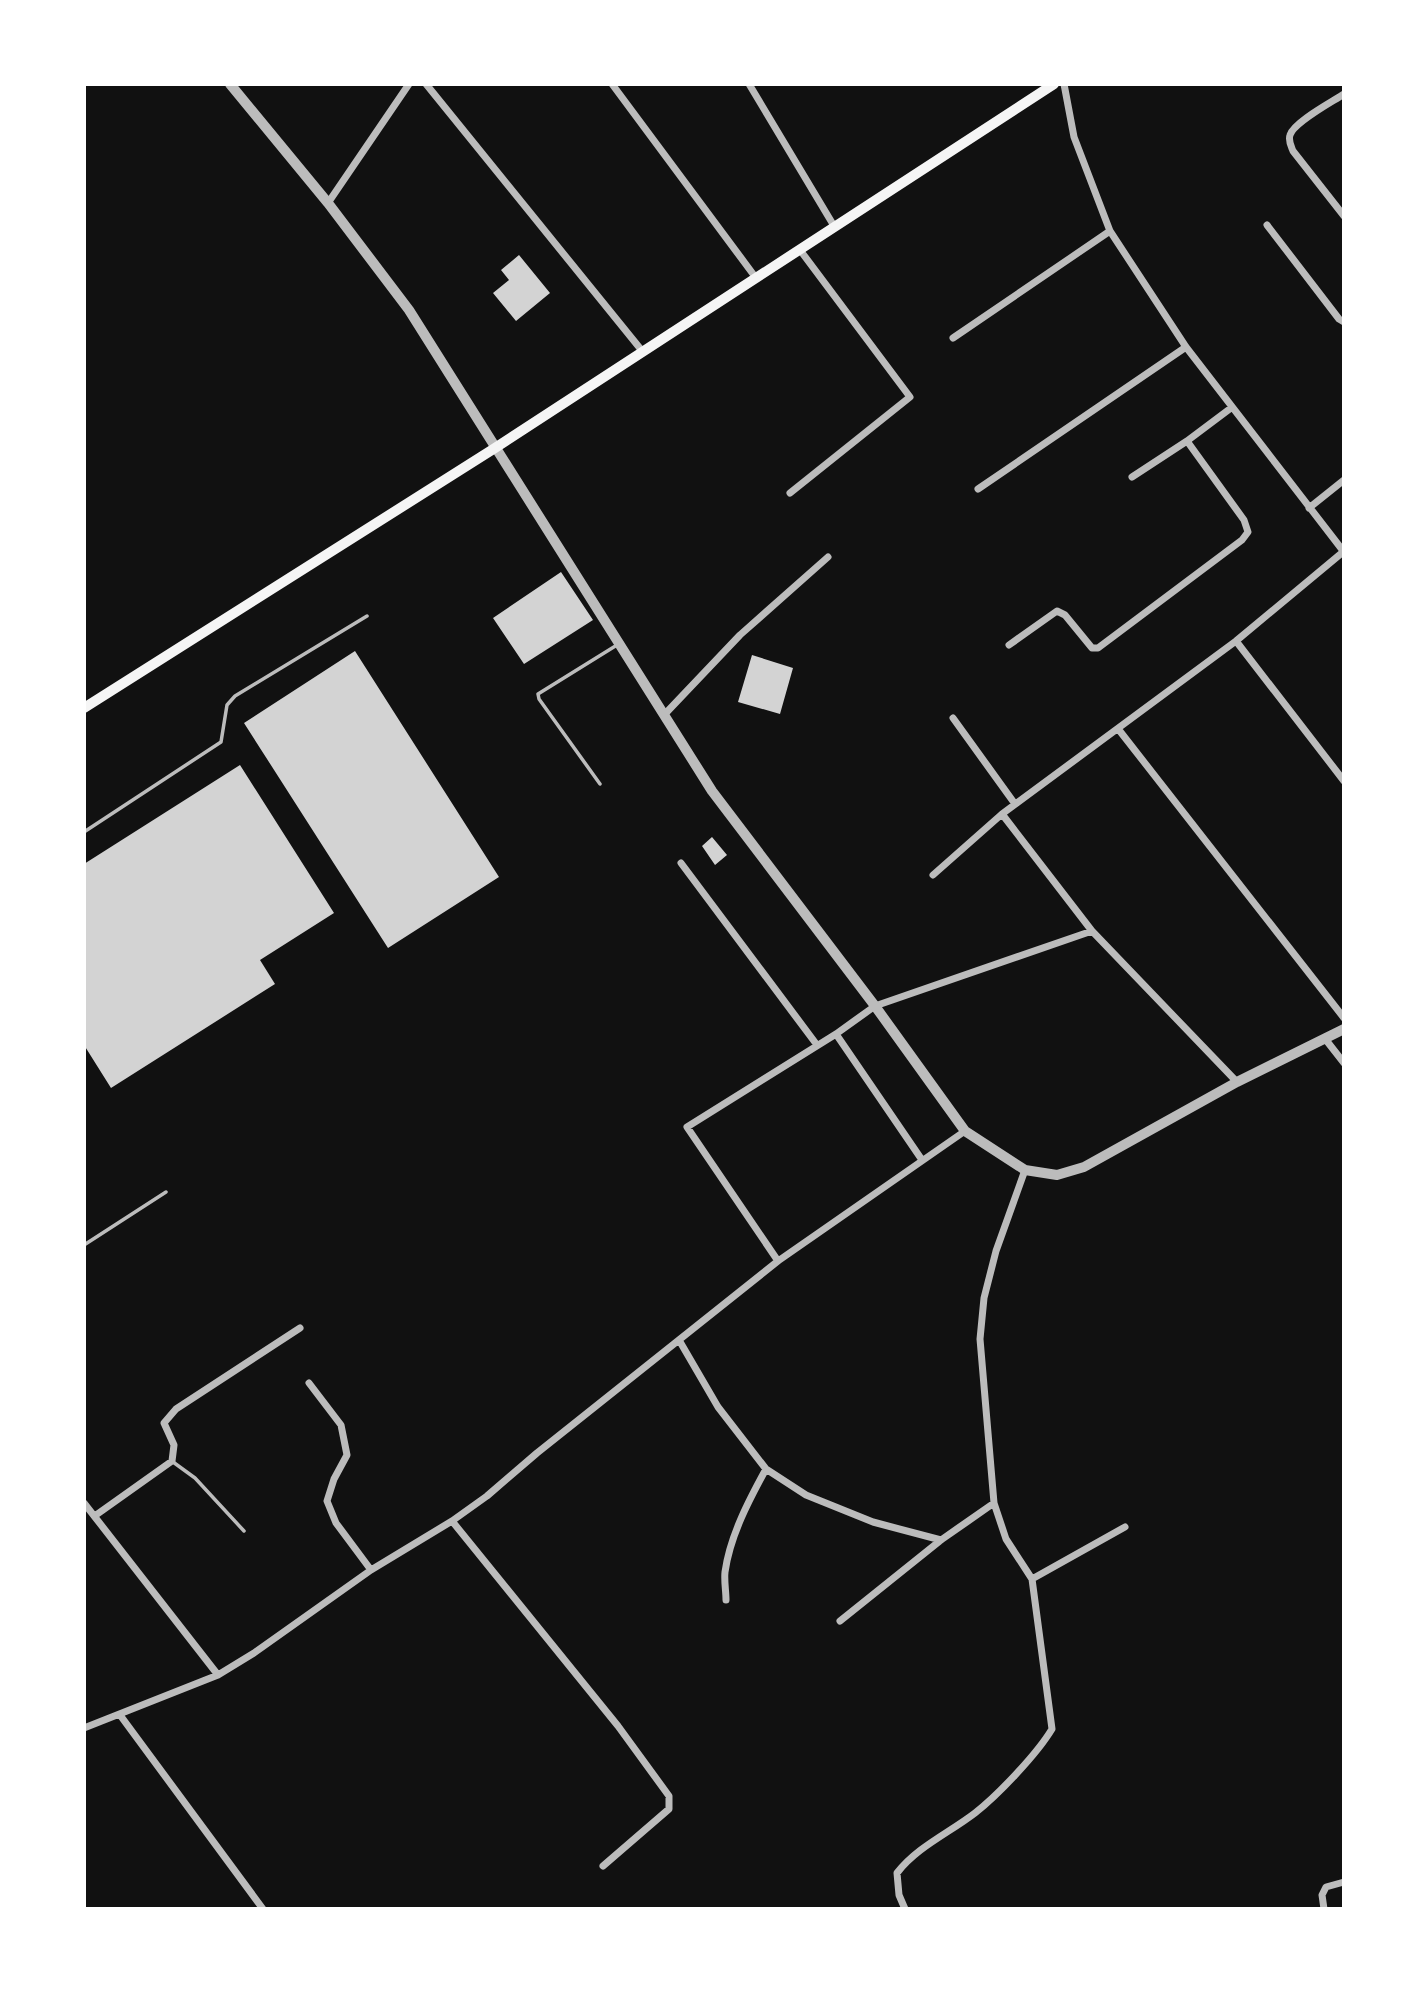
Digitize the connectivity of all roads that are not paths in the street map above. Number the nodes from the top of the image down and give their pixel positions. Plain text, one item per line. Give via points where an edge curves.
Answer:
1 (230, 84) edge
2 (409, 84) edge
3 (426, 84) edge
4 (612, 84) edge
5 (749, 84) edge
6 (1054, 84) edge
7 (1064, 84) edge
8 (1344, 94) edge
9 (328, 203) junction
10 (1344, 216) edge
11 (1267, 225) dead end
12 (834, 226) junction
13 (1110, 231) junction
14 (800, 250) junction
15 (755, 278) junction
16 (1344, 322) edge
17 (953, 338) dead end
18 (1186, 347) junction
19 (643, 352) junction
20 (1231, 408) junction
21 (1187, 441) junction
22 (495, 448) junction
23 (1132, 477) dead end
24 (1344, 480) edge
25 (978, 489) dead end
26 (790, 494) dead end
27 (1309, 508) junction
28 (1344, 552) edge
29 (828, 557) dead end
30 (368, 616) dead end
31 (1236, 641) junction
32 (619, 644) junction
33 (1009, 645) dead end
34 (84, 708) edge
35 (664, 715) junction
36 (953, 718) dead end
37 (1119, 730) junction
38 (1344, 781) edge
39 (600, 784) dead end
40 (1015, 804) junction
41 (1002, 814) junction
42 (84, 832) edge
43 (681, 863) dead end
44 (933, 875) dead end
45 (1092, 931) junction
46 (875, 1006) junction
47 (1344, 1018) edge
48 (1344, 1029) edge
49 (836, 1034) junction
50 (1326, 1040) junction
51 (817, 1045) junction
52 (1344, 1063) edge
53 (1237, 1082) junction
54 (965, 1131) junction
55 (922, 1160) junction
56 (1025, 1170) junction
57 (166, 1192) dead end
58 (84, 1245) edge
59 (778, 1261) junction
60 (300, 1328) dead end
61 (679, 1340) junction
62 (309, 1383) dead end
63 (172, 1461) junction
64 (766, 1469) junction
65 (84, 1503) edge
66 (994, 1503) junction
67 (96, 1516) junction
68 (452, 1521) junction
69 (1125, 1527) dead end
70 (244, 1531) dead end
71 (941, 1540) junction
72 (370, 1570) junction
73 (1031, 1579) junction
74 (726, 1600) dead end
75 (840, 1621) dead end
76 (218, 1675) junction
77 (120, 1715) junction
78 (84, 1728) edge
79 (603, 1867) dead end
80 (1344, 1882) edge
81 (263, 1909) edge
82 (905, 1909) edge
83 (1324, 1909) edge

1 - 9 street
2 - 9 street
3 - 19 street
4 - 15 street
5 - 12 street
6 - 12 main road
7 - 13 street via 1074,137
8 - 10 street via 1297,125 1289,142
9 - 22 street via 409,310
11 - 16 street
12 - 14 main road
13 - 17 street
13 - 18 street
14 - 15 main road
14 - 26 street via 910,397
15 - 19 main road
18 - 20 street
18 - 25 street
19 - 22 main road
20 - 21 street
20 - 27 street
21 - 23 street
21 - 33 street via 1244,520 1248,531 1242,540 1098,648 1092,648 1057,611
22 - 32 street
22 - 34 main road
24 - 27 street
27 - 28 street
28 - 31 street
29 - 35 street via 740,635
30 - 42 lane via 235,696 227,705 221,742
31 - 37 street
31 - 38 street
32 - 35 street
32 - 39 lane via 538,694
35 - 46 street via 712,791
36 - 40 street
37 - 40 street
37 - 47 street
40 - 41 street
41 - 44 street
41 - 45 street
43 - 51 street
45 - 46 street
45 - 53 street
46 - 49 street
46 - 54 street
48 - 50 street
49 - 51 street
49 - 55 street
50 - 52 street
50 - 53 street
51 - 59 street via 687,1127
53 - 56 street via 1084,1167 1057,1175
54 - 55 street
54 - 56 street
55 - 59 street
56 - 66 street via 996,1251 979,1339
57 - 58 lane
59 - 61 street
60 - 63 street via 176,1409 164,1423 174,1445
61 - 64 street via 719,1407
61 - 68 street
62 - 72 street via 341,1426 347,1455 327,1501 336,1523
63 - 67 street
63 - 70 lane via 195,1478
64 - 71 street via 806,1495
64 - 74 street via 736,1535 725,1572
65 - 67 street
66 - 71 street
66 - 73 street via 1006,1539
67 - 76 street
68 - 72 street
68 - 79 street via 669,1796 669,1809
69 - 73 street
71 - 75 street
72 - 76 street
73 - 82 street via 1052,1728 1041,1747 977,1812 907,1860 897,1873
76 - 77 street
77 - 78 street
77 - 81 street
80 - 83 street via 1326,1887

